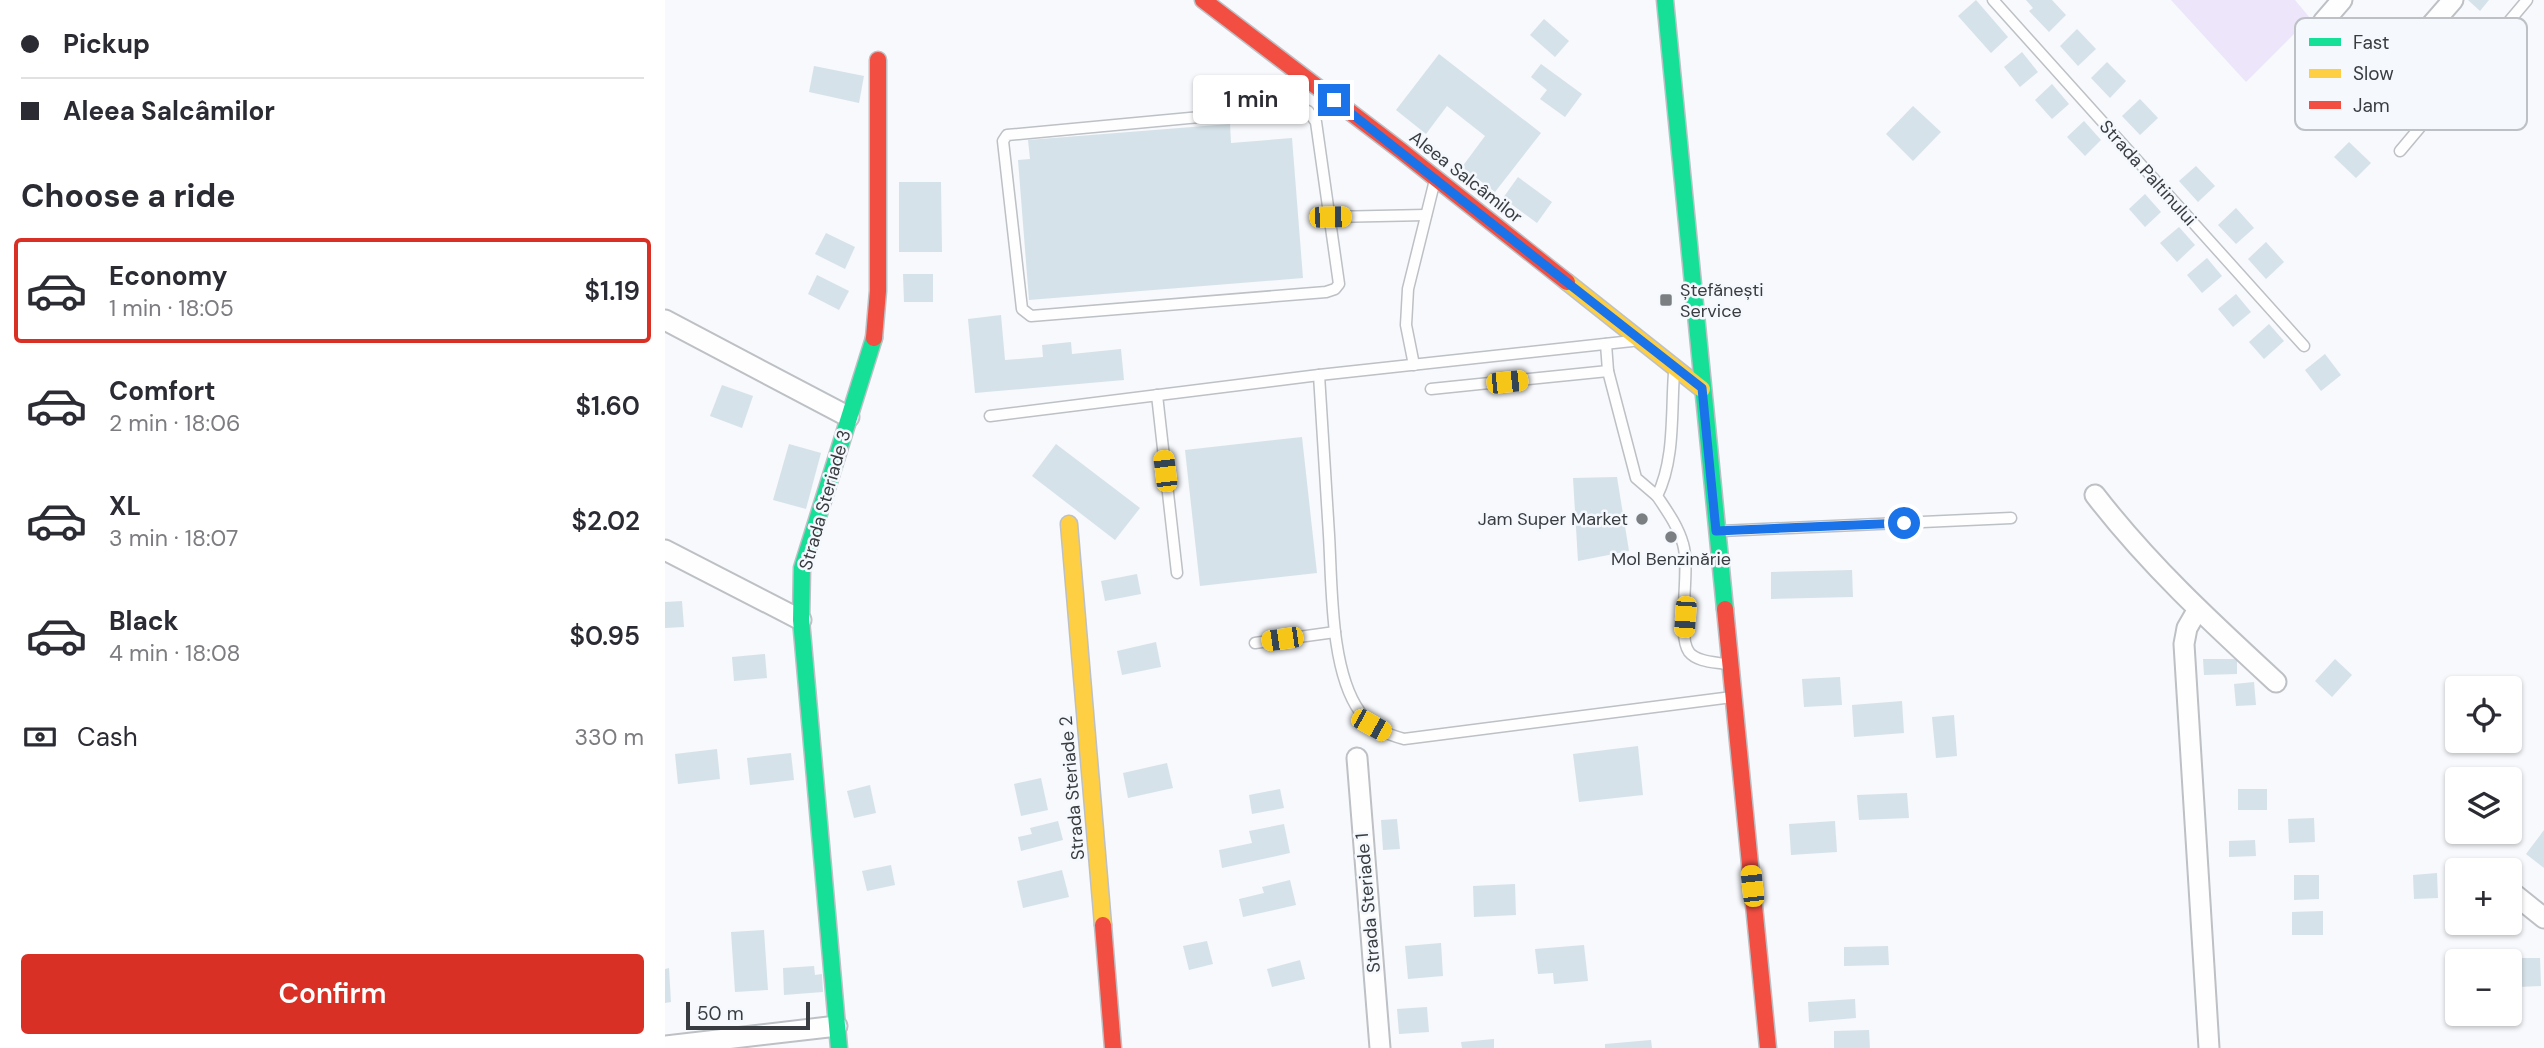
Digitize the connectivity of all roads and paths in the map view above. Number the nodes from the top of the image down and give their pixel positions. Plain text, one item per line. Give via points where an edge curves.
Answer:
1 (1203, 0) edge
2 (1665, 0) edge
3 (1993, 0) edge
4 (2342, 0) edge
5 (2453, 0) edge
6 (2528, 0) edge
7 (2326, 18) edge
8 (2437, 18) edge
9 (2513, 18) edge
10 (878, 60) dead end
11 (2418, 130) edge
12 (2400, 151) dead end
13 (1435, 178) junction
14 (1426, 215) junction
15 (1330, 217) junction
16 (665, 320) edge
17 (1643, 340) junction
18 (1606, 344) junction
19 (2304, 346) dead end
20 (1414, 365) junction
21 (1674, 366) junction
22 (1608, 371) junction
23 (1319, 375) junction
24 (1702, 388) junction
25 (1431, 389) dead end
26 (1157, 395) junction
27 (990, 416) dead end
28 (849, 417) junction
29 (2095, 495) dead end
30 (1657, 496) junction
31 (2011, 518) dead end
32 (1069, 524) dead end
33 (1716, 531) junction
34 (665, 550) edge
35 (1177, 573) dead end
36 (2198, 609) junction
37 (801, 620) junction
38 (1335, 632) junction
39 (1255, 643) dead end
40 (1729, 665) junction
41 (2276, 682) dead end
42 (1732, 697) junction
43 (1357, 758) dead end
44 (2522, 900) edge
45 (2544, 918) edge
46 (837, 1026) junction
47 (665, 1046) edge
48 (839, 1048) edge
49 (1113, 1048) edge
50 (1380, 1048) edge
51 (1768, 1048) edge
52 (2209, 1048) edge

1 - 13 street, Aleea Salcâmilor
2 - 24 street
3 - 19 lane, Strada Paltinului
4 - 7 street
5 - 8 street
6 - 9 lane
10 - 28 street, Strada Steriade 3 via 876,330
11 - 12 lane
13 - 14 lane
13 - 17 street, Aleea Salcâmilor
14 - 15 lane
14 - 20 lane via 1408,289 1406,325
15 - 15 lane via 1339,285 1326,292 1031,316 1020,305 1003,141 1011,133 1297,108 1308,111 1317,122
16 - 28 street
17 - 18 lane
17 - 21 street, Aleea Salcâmilor
18 - 20 lane
18 - 22 lane
20 - 23 lane
21 - 24 street, Aleea Salcâmilor
21 - 30 lane via 1668,458
22 - 25 lane
22 - 30 lane via 1636,478
23 - 26 lane
23 - 38 lane
24 - 33 street
26 - 27 lane
26 - 35 lane
28 - 37 street, Strada Steriade 3 via 802,568
29 - 36 street via 2128,538
30 - 40 lane via 1684,545 1683,634 1689,653
31 - 33 lane
32 - 49 street, Strada Steriade 2
33 - 40 street
34 - 37 street
36 - 41 street
36 - 52 street via 2184,644
37 - 46 street, Strada Steriade 3
38 - 39 lane
38 - 42 lane via 1344,678 1358,710 1371,725 1404,739
40 - 42 street
42 - 51 street
43 - 50 street, Strada Steriade 1
44 - 45 street
46 - 47 street
46 - 48 street, Strada Steriade 3

